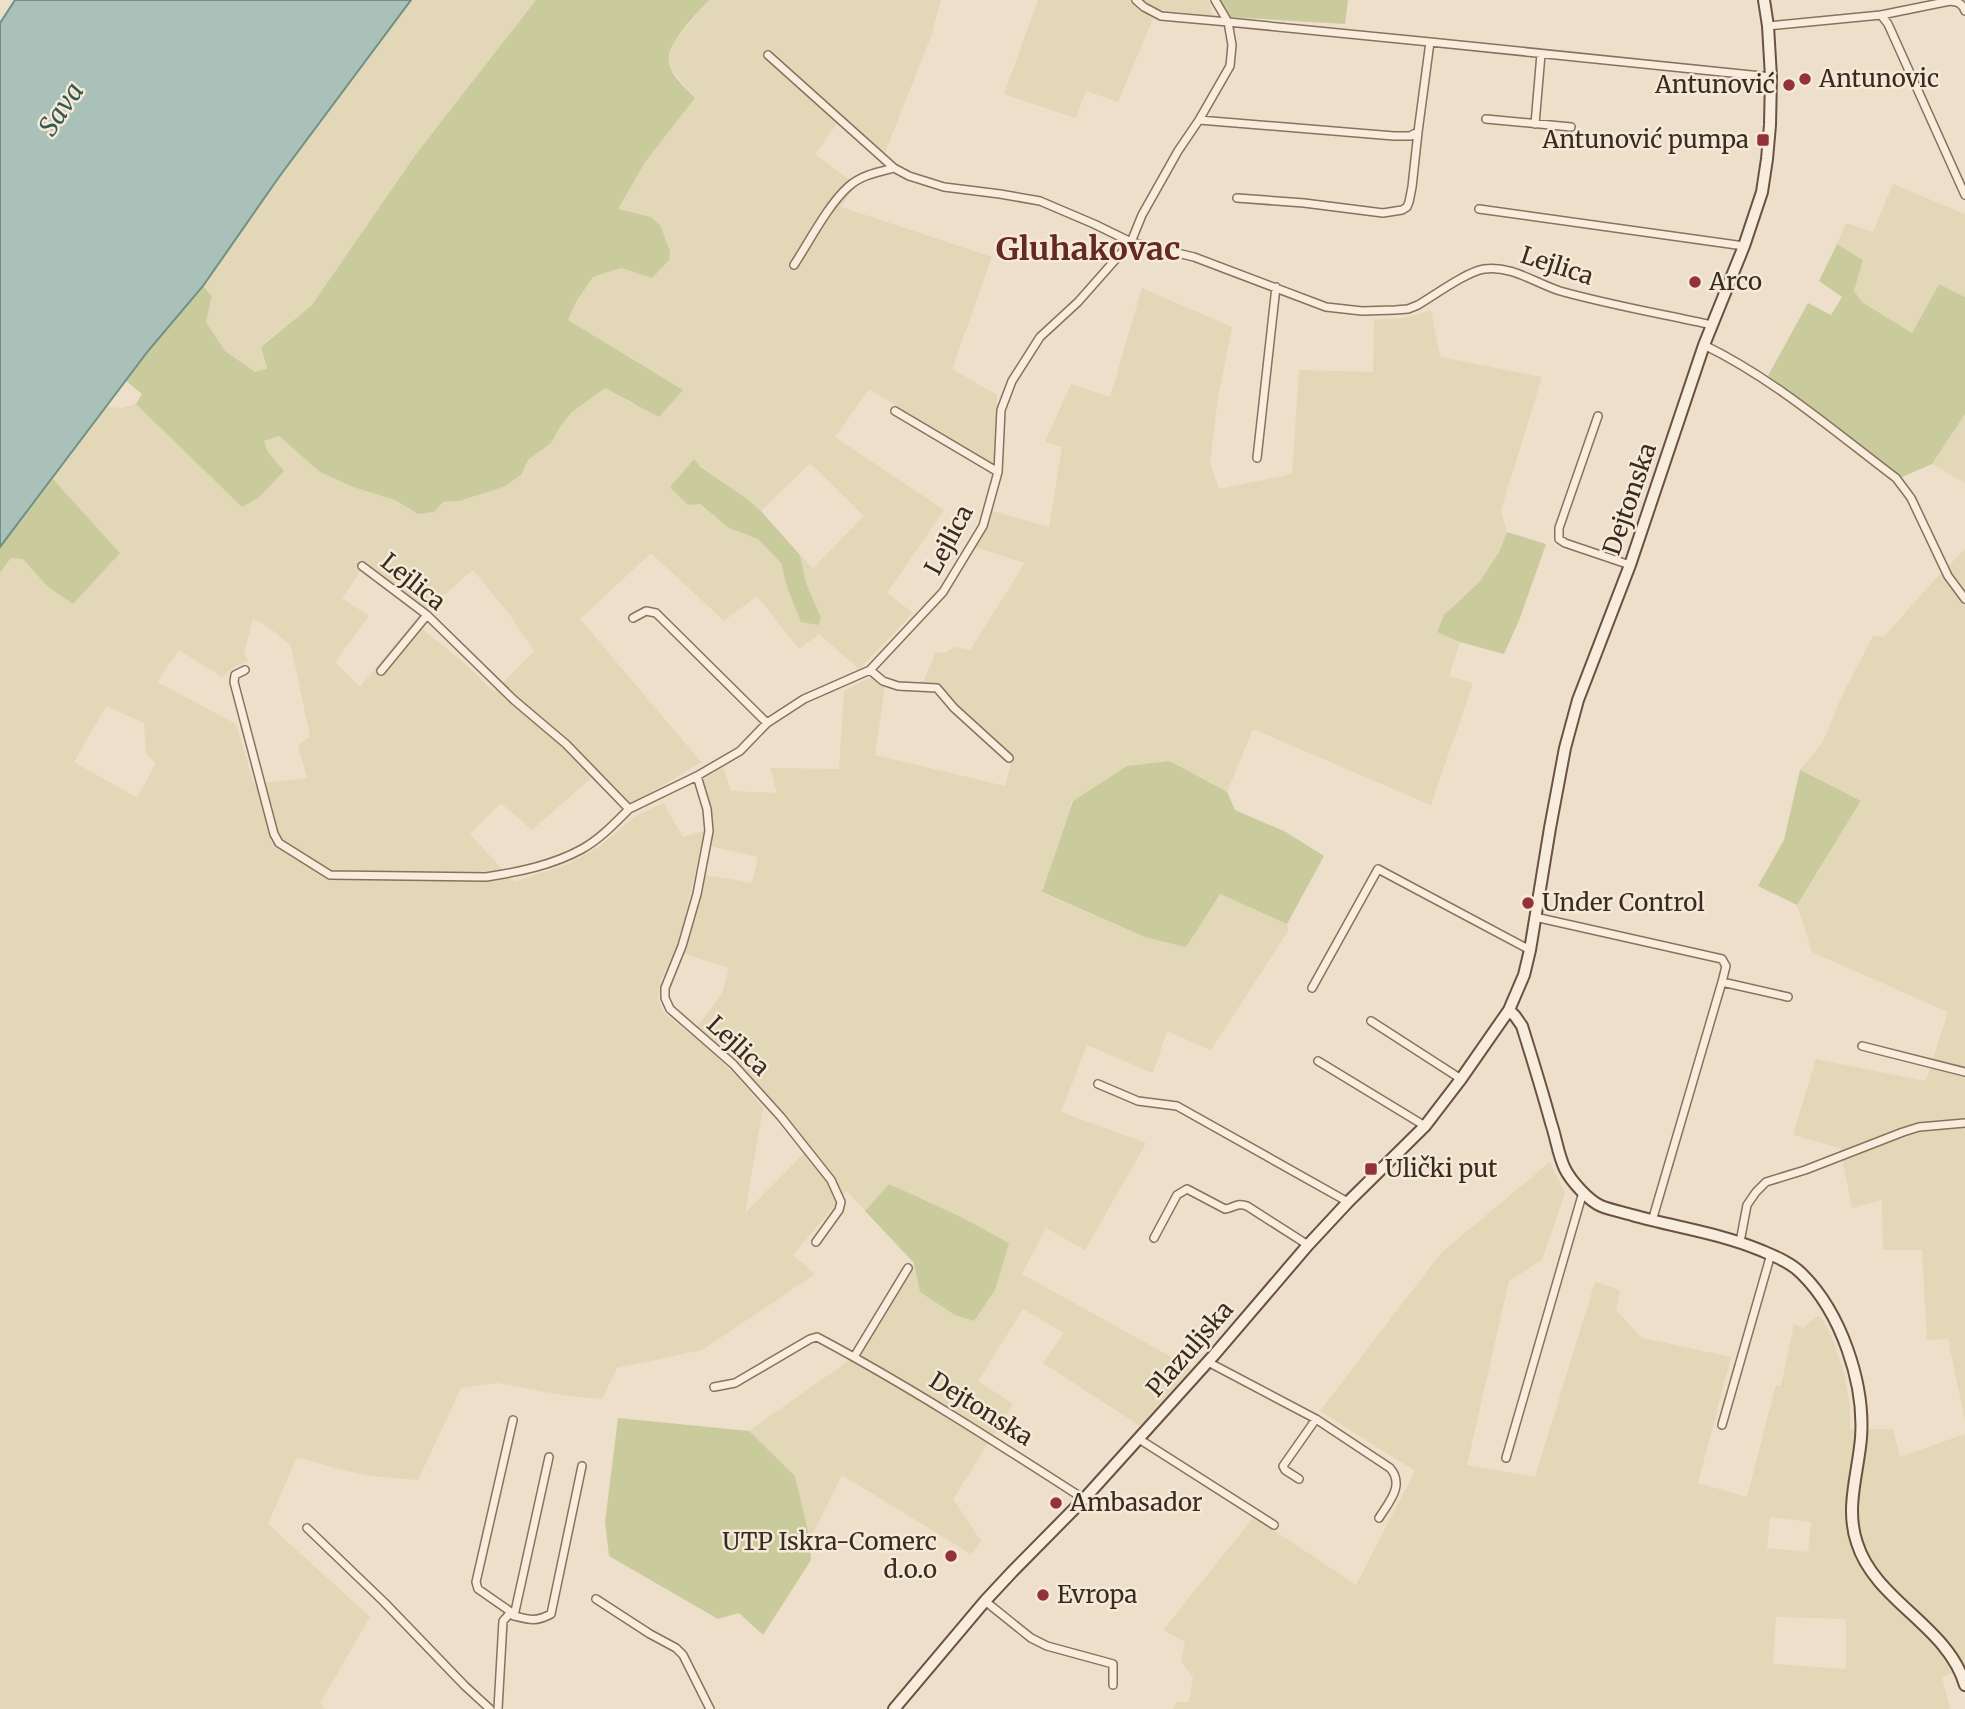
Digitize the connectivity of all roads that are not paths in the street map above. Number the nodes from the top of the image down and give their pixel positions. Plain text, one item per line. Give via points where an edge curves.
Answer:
1 (1136, 0) edge
2 (1215, 0) edge
3 (1764, 0) edge
4 (1965, 10) edge
5 (1881, 15) junction
6 (1228, 22) junction
7 (1768, 26) junction
8 (1430, 42) junction
9 (1541, 54) junction
10 (768, 55) dead end
11 (1771, 76) junction
12 (1486, 119) dead end
13 (1199, 120) junction
14 (1535, 124) junction
15 (1571, 127) dead end
16 (1418, 132) junction
17 (894, 168) junction
18 (1965, 195) edge
19 (1237, 198) dead end
20 (1479, 209) dead end
21 (1131, 242) junction
22 (1744, 246) junction
23 (794, 265) dead end
24 (1276, 287) junction
25 (1712, 325) junction
26 (1704, 345) junction
27 (895, 411) dead end
28 (1598, 416) dead end
29 (1258, 458) dead end
30 (998, 472) junction
31 (1630, 565) junction
32 (362, 566) dead end
33 (1965, 599) edge
34 (427, 615) junction
35 (633, 618) dead end
36 (245, 670) dead end
37 (870, 670) junction
38 (381, 671) dead end
39 (767, 723) junction
40 (1009, 758) dead end
41 (696, 776) junction
42 (629, 809) junction
43 (1535, 917) junction
44 (1530, 950) junction
45 (1722, 982) junction
46 (1312, 988) dead end
47 (1788, 997) dead end
48 (1509, 1010) junction
49 (1371, 1021) dead end
50 (1862, 1046) dead end
51 (1318, 1061) dead end
52 (1965, 1072) edge
53 (1461, 1079) junction
54 (1098, 1084) dead end
55 (1965, 1123) edge
56 (1425, 1126) junction
57 (1583, 1192) junction
58 (1348, 1202) junction
59 (1652, 1221) junction
60 (1154, 1238) dead end
61 (816, 1242) dead end
62 (1740, 1242) junction
63 (1308, 1245) junction
64 (1770, 1254) junction
65 (908, 1268) dead end
66 (854, 1357) junction
67 (1208, 1362) junction
68 (714, 1387) dead end
69 (1316, 1419) junction
70 (513, 1420) dead end
71 (1722, 1425) dead end
72 (1139, 1439) junction
73 (549, 1457) dead end
74 (1506, 1458) dead end
75 (582, 1465) dead end
76 (1299, 1479) dead end
77 (1084, 1500) junction
78 (1379, 1518) dead end
79 (1275, 1525) dead end
80 (307, 1528) dead end
81 (596, 1599) dead end
82 (985, 1601) junction
83 (513, 1614) junction
84 (1964, 1677) edge
85 (1113, 1685) dead end
86 (490, 1709) edge
87 (498, 1709) edge
88 (710, 1709) edge
89 (894, 1709) edge

1 - 6 street via 1161,16
2 - 6 street
3 - 7 main road, Dejtonska
4 - 5 street via 1950,1
5 - 7 street
5 - 18 street
6 - 8 street
6 - 13 street, Lejlica via 1230,66
7 - 11 main road, Dejtonska
8 - 9 street
8 - 16 street
9 - 11 street
9 - 14 street
10 - 17 street, Lejlica
11 - 22 main road, Dejtonska via 1762,192
12 - 14 street
13 - 16 street via 1402,137
13 - 21 street, Lejlica via 1148,204
14 - 15 street
16 - 19 street via 1409,202 1402,210 1383,213
17 - 21 street, Lejlica via 944,187 1040,201
17 - 23 street via 869,174 849,186
20 - 22 street, Lejlica
21 - 24 street, Lejlica via 1194,257
21 - 30 street, Lejlica via 1040,337 1012,381 1001,410
22 - 25 main road, Dejtonska
24 - 25 street, Lejlica via 1326,307 1401,310 1478,270 1499,268 1563,291
24 - 29 street
25 - 26 main road, Dejtonska
26 - 31 main road, Dejtonska
26 - 33 street via 1768,380 1896,478
27 - 30 street
28 - 31 street via 1559,539
30 - 37 street, Lejlica via 984,526 943,592
31 - 43 main road, Dejtonska via 1565,748
32 - 34 street, Lejlica
34 - 38 street
34 - 42 street, Lejlica
35 - 39 street via 646,611 656,613
36 - 42 street via 235,675 234,682 274,834 279,842 330,875 510,874 582,849
37 - 39 street, Lejlica via 804,699
37 - 40 street via 898,686 937,688
39 - 41 street, Lejlica via 740,751
41 - 42 street, Lejlica
41 - 61 street, Lejlica via 709,831 697,894 665,998 670,1009 741,1073 831,1180 841,1202
43 - 44 main road, Dejtonska
43 - 45 street via 1722,959 1726,966
44 - 46 street via 1378,869
44 - 48 main road, Dejtonska
45 - 47 street
45 - 59 street
48 - 53 main road, Plazuljska
48 - 57 main road via 1522,1026 1565,1170
49 - 53 street
50 - 52 street
51 - 56 street
53 - 56 main road, Plazuljska
54 - 58 street via 1138,1101 1177,1106
55 - 62 street via 1903,1132 1766,1182 1747,1205
56 - 58 main road, Plazuljska
57 - 59 main road via 1600,1206
57 - 74 street
58 - 63 main road, Plazuljska
59 - 62 main road
60 - 63 street via 1177,1195 1187,1189 1225,1209 1241,1203
62 - 64 main road
63 - 67 main road, Plazuljska
64 - 71 street
64 - 84 main road via 1801,1273 1819,1295 1834,1318 1856,1378 1861,1404 1852,1516 1857,1544 1872,1574 1945,1648
65 - 66 street
66 - 68 street, Dejtonska via 817,1337 735,1383
66 - 77 street, Dejtonska
67 - 69 street
67 - 72 main road, Plazuljska
69 - 76 street via 1283,1466
69 - 78 street via 1395,1473 1395,1491
70 - 83 street via 476,1582 478,1589
72 - 77 main road, Plazuljska
72 - 79 street
73 - 83 street
75 - 83 street via 551,1614 540,1620
77 - 82 main road, Plazuljska
80 - 86 street
81 - 88 street via 676,1648
82 - 85 street via 1047,1646 1113,1664
82 - 89 main road, Plazuljska
83 - 87 street via 503,1621

